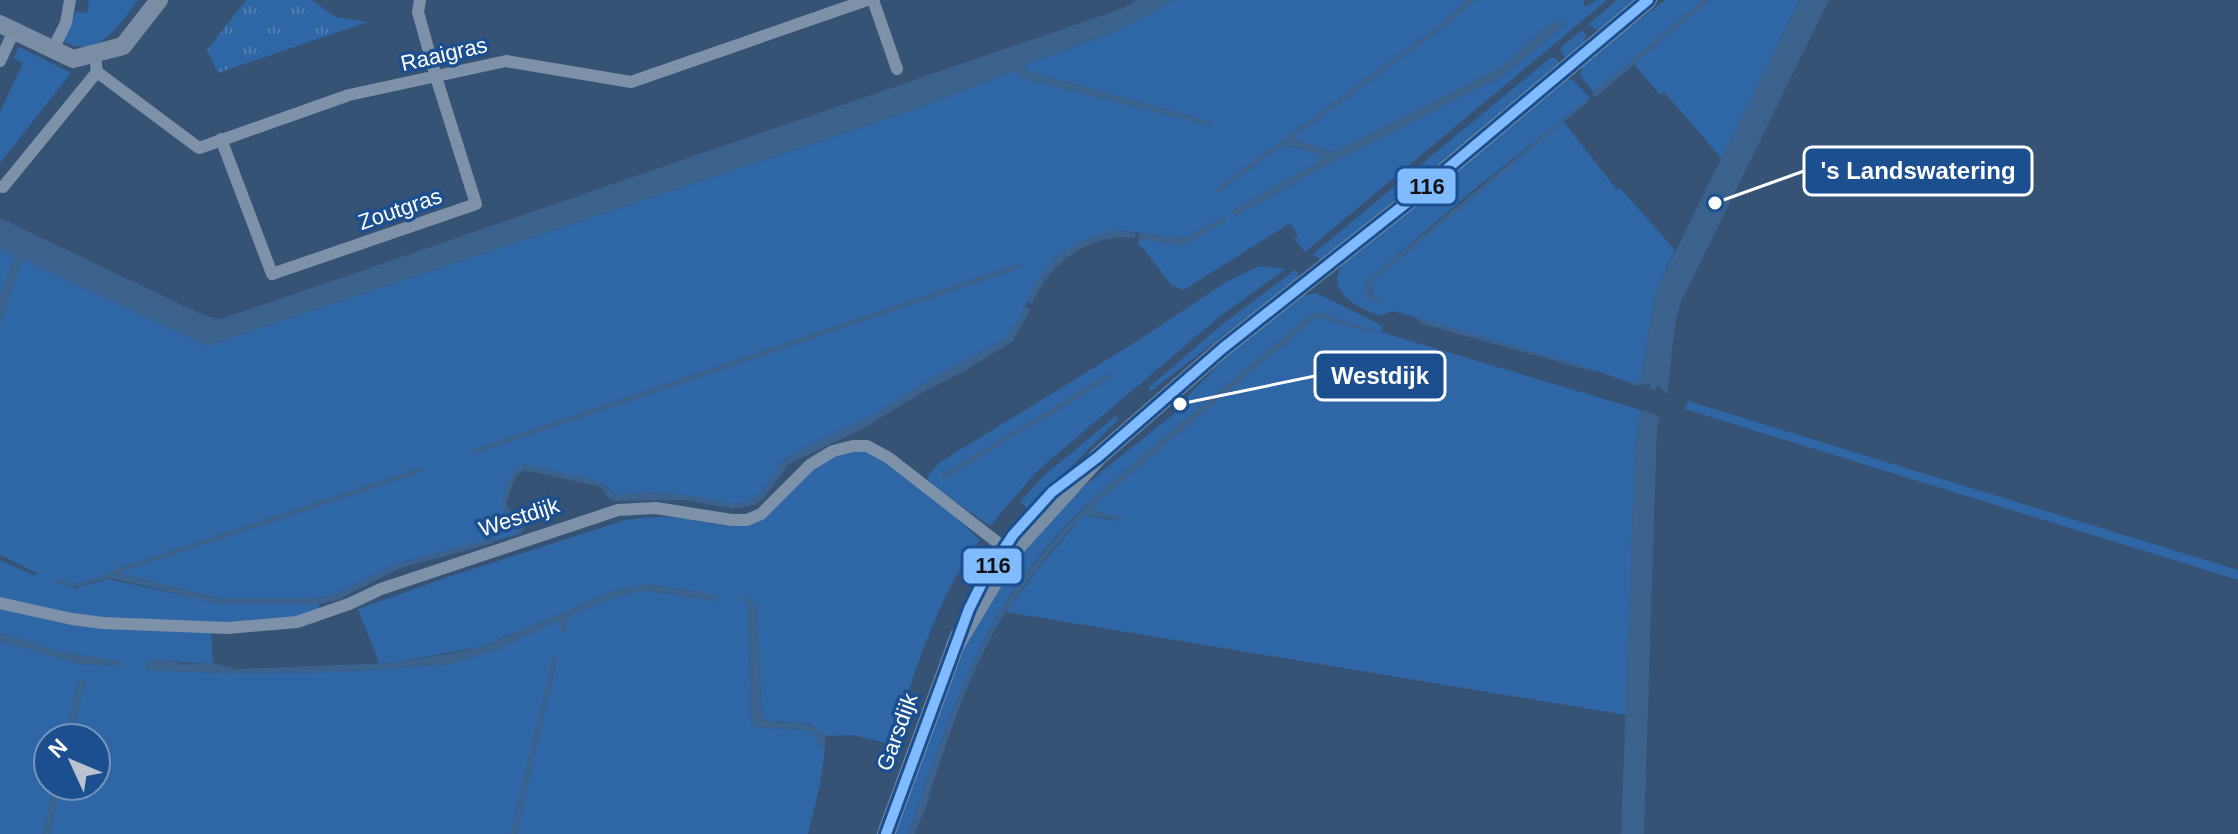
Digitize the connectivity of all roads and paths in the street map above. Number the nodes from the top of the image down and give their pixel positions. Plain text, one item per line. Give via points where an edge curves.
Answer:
1 (70, 0) edge
2 (159, 0) edge
3 (420, 0) edge
4 (870, 0) edge
5 (1648, 0) edge
6 (7, 28) edge
7 (52, 51) junction
8 (0, 61) edge
9 (96, 64) junction
10 (897, 69) dead end
11 (436, 77) junction
12 (221, 139) junction
13 (3, 187) dead end
14 (1008, 550) junction
15 (0, 603) edge
16 (886, 834) edge

1 - 7 street
2 - 9 main road via 123,46
3 - 11 street via 418,12
4 - 10 street, Raaigras
4 - 11 street, Raaigras via 631,82 506,61
5 - 14 main road via 1223,348 1098,457
6 - 7 main road
6 - 8 street
7 - 9 main road
9 - 12 street, Raaigras via 199,148
9 - 13 street
11 - 12 street, Raaigras via 349,95
11 - 12 street, Zoutgras via 476,204 272,274
14 - 15 street, Westdijk via 889,458 867,446 853,446 810,465 761,514 747,520 656,508 618,510 297,622 228,628 103,623
14 - 16 main road, Garsdijk via 984,579 969,609

